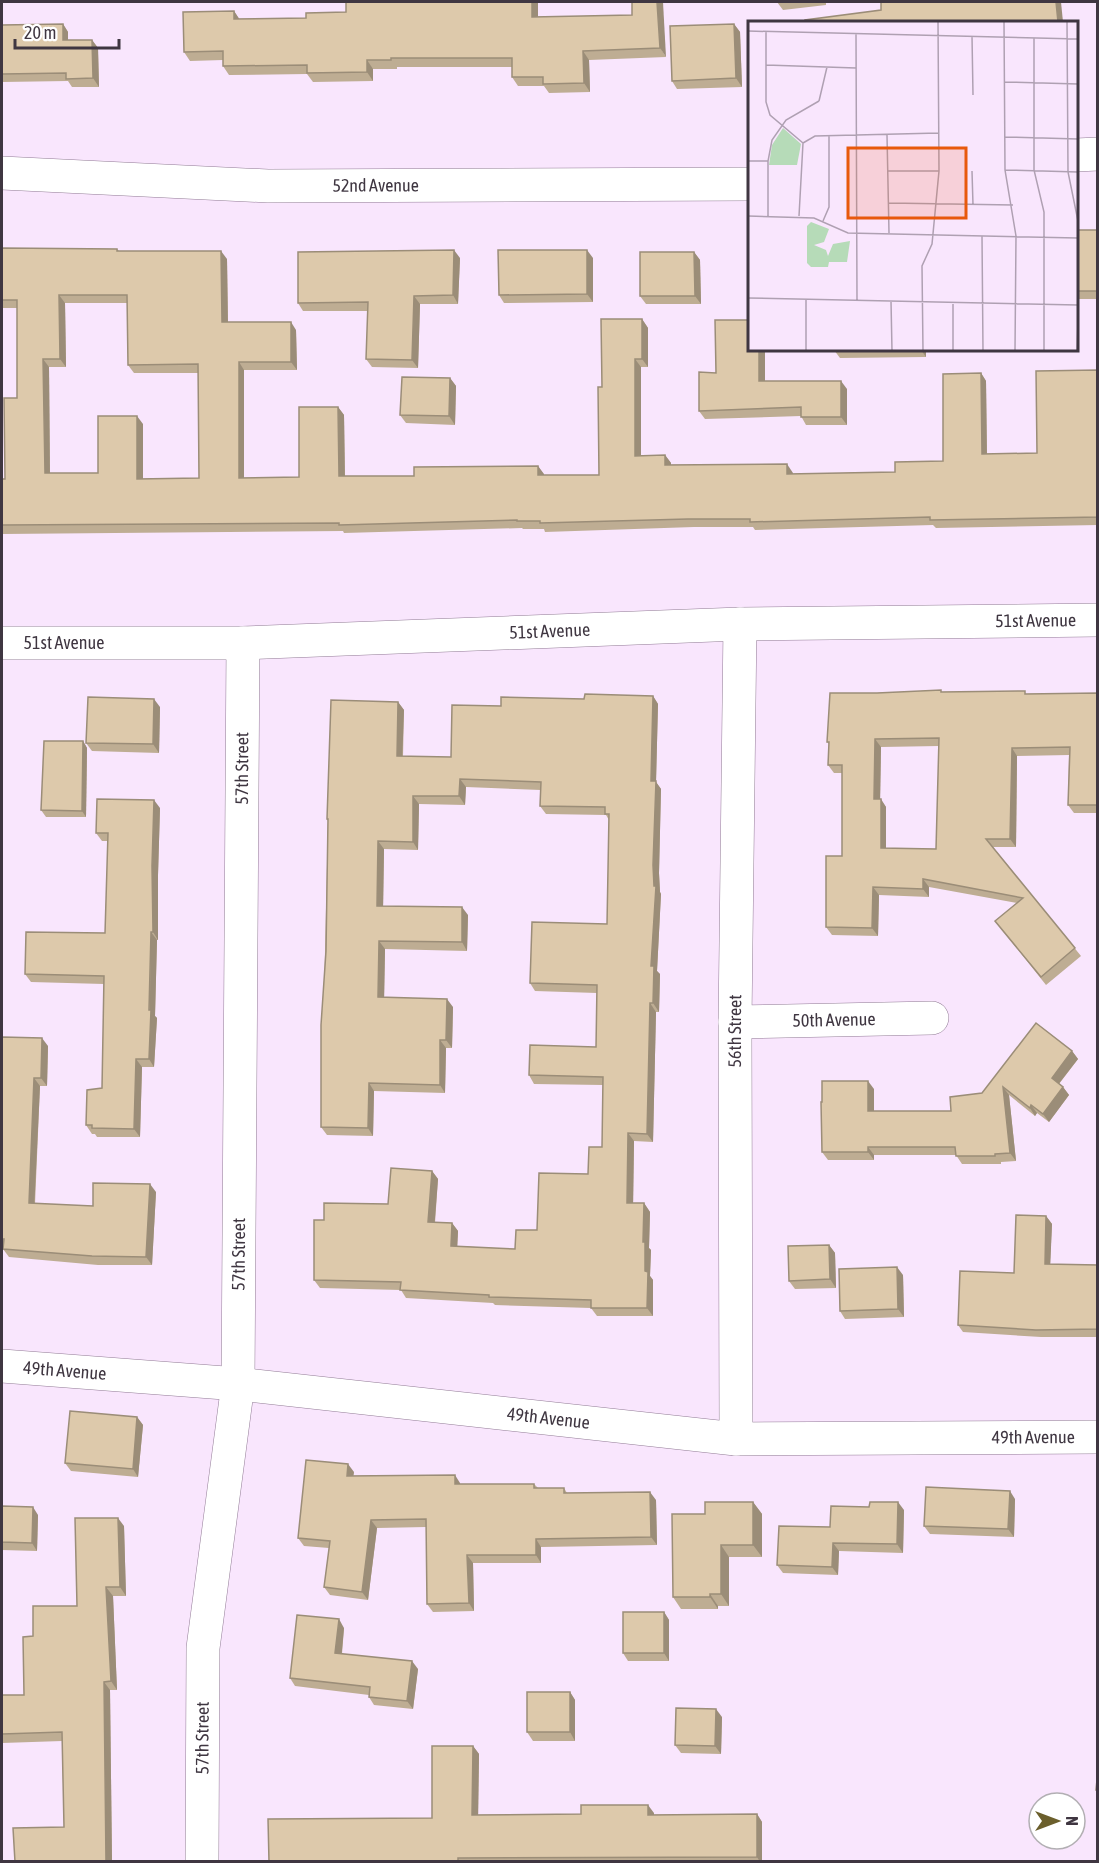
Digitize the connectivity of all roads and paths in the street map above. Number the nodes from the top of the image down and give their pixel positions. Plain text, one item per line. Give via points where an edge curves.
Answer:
1 (1098, 154) edge
2 (1078, 156) edge
3 (2, 173) edge
4 (748, 184) edge
5 (1098, 620) edge
6 (740, 624) junction
7 (2, 642) edge
8 (243, 642) junction
9 (932, 1018) dead end
10 (735, 1022) junction
11 (2, 1366) edge
12 (238, 1384) junction
13 (1098, 1437) edge
14 (736, 1439) junction
15 (202, 1862) edge

1 - 2 street
3 - 4 street, 52nd Avenue via 268,186
5 - 6 street, 51st Avenue
6 - 8 street, 51st Avenue
6 - 10 street, 56th Street
7 - 8 street, 51st Avenue
8 - 12 street, 57th Street
9 - 10 street, 50th Avenue
10 - 14 street, 56th Street
11 - 12 street, 49th Avenue
12 - 14 street, 49th Avenue
12 - 15 street, 57th Street via 203,1648
13 - 14 street, 49th Avenue

